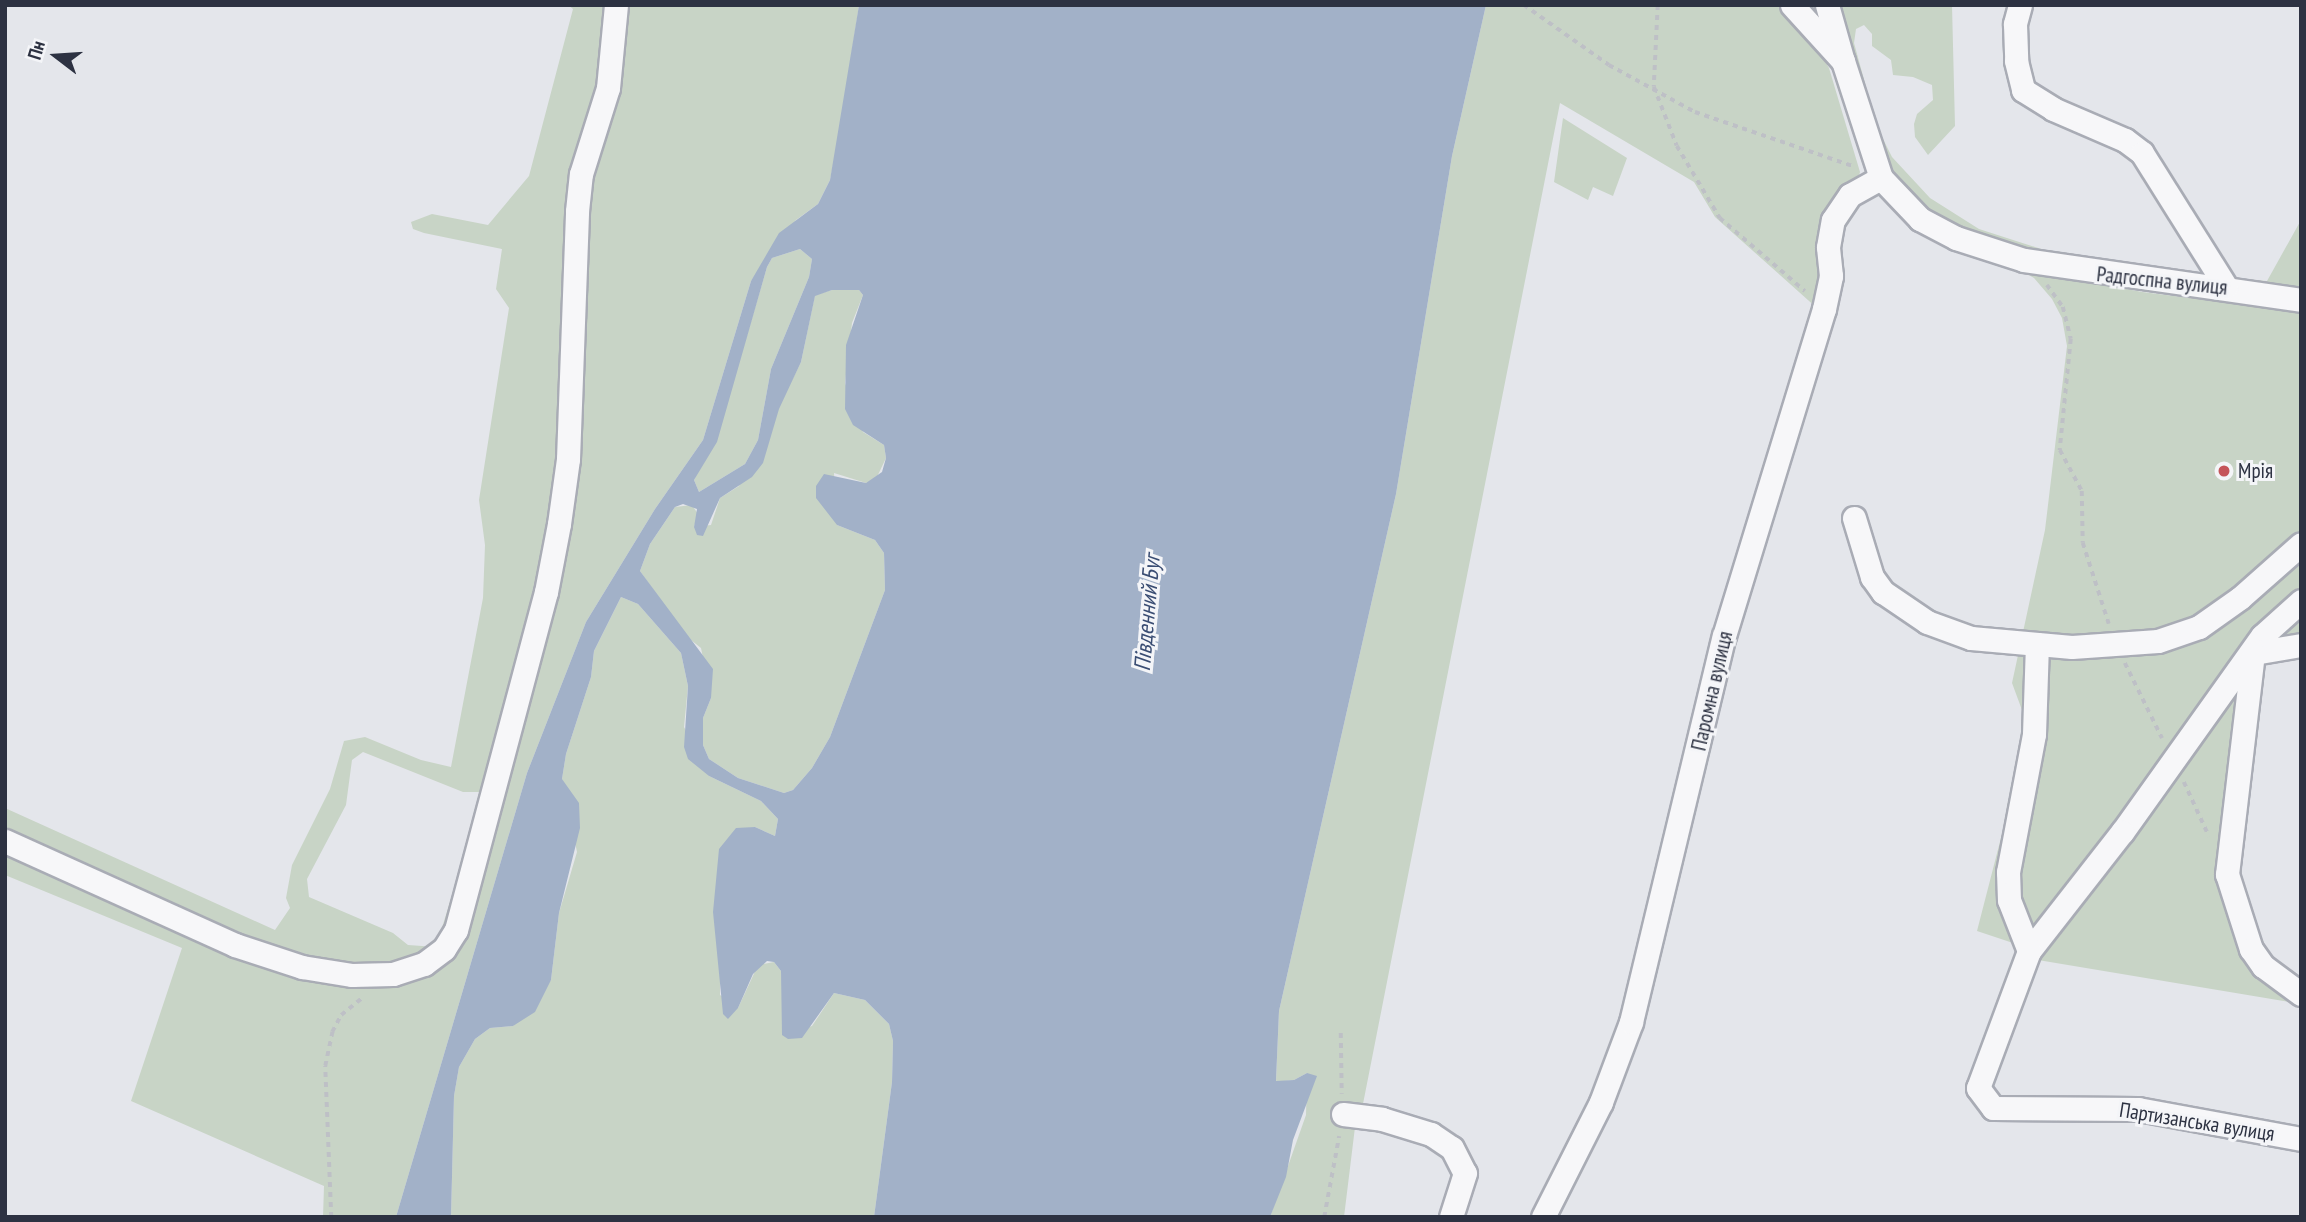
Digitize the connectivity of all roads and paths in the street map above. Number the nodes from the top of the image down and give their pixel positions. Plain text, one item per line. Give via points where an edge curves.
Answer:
1 (616, 5) edge
2 (1524, 5) edge
3 (1658, 5) edge
4 (1792, 5) edge
5 (1828, 5) edge
6 (2021, 5) edge
7 (1843, 61) junction
8 (1654, 87) junction
9 (1881, 178) junction
10 (2024, 260) junction
11 (2226, 287) junction
12 (2301, 300) edge
13 (1824, 309) junction
14 (1854, 518) dead end
15 (2301, 544) edge
16 (2301, 601) edge
17 (2118, 643) junction
18 (2037, 644) junction
19 (2301, 645) edge
20 (2253, 653) junction
21 (2174, 760) junction
22 (5, 841) edge
23 (2227, 874) junction
24 (2029, 951) junction
25 (393, 974) junction
26 (2301, 994) edge
27 (1343, 1114) dead end
28 (2301, 1139) edge
29 (331, 1217) edge
30 (1451, 1217) edge
31 (1543, 1217) edge

1 - 25 street via 608,88 581,174 568,459 546,592 456,930 434,957
2 - 8 path via 1609,65
3 - 8 path
4 - 7 street
5 - 7 street
6 - 11 street via 2015,24 2023,90 2053,110 2125,140 2142,153
7 - 9 street
8 - 9 path via 1695,111
8 - 13 path via 1677,146 1720,218
9 - 10 street, Радгоспна вулиця via 1920,219 1956,238
9 - 13 street, Паромна вулиця via 1850,195 1836,213 1828,247 1831,276
10 - 11 street, Радгоспна вулиця via 2087,272
10 - 17 path via 2063,307 2071,339 2060,450 2082,491 2083,543
11 - 12 street, Радгоспна вулиця
13 - 31 street, Паромна вулиця via 1724,636 1691,786 1621,1056
14 - 18 street via 1872,578 1890,598 1927,622 1971,638
15 - 17 street via 2199,627 2158,641
16 - 20 street via 2262,636
17 - 18 street
17 - 21 path
18 - 24 street via 2034,734 2008,872 2008,900
19 - 20 street
20 - 21 street
20 - 23 street
21 - 23 path
21 - 24 street
22 - 25 street via 264,957 342,974
23 - 26 street via 2251,949 2263,966
24 - 28 street, Партизанська вулиця via 1978,1088 1993,1108 2138,1108
25 - 29 path via 341,1015 332,1031 325,1066
27 - 30 street via 1382,1119 1431,1134 1452,1148 1465,1174

